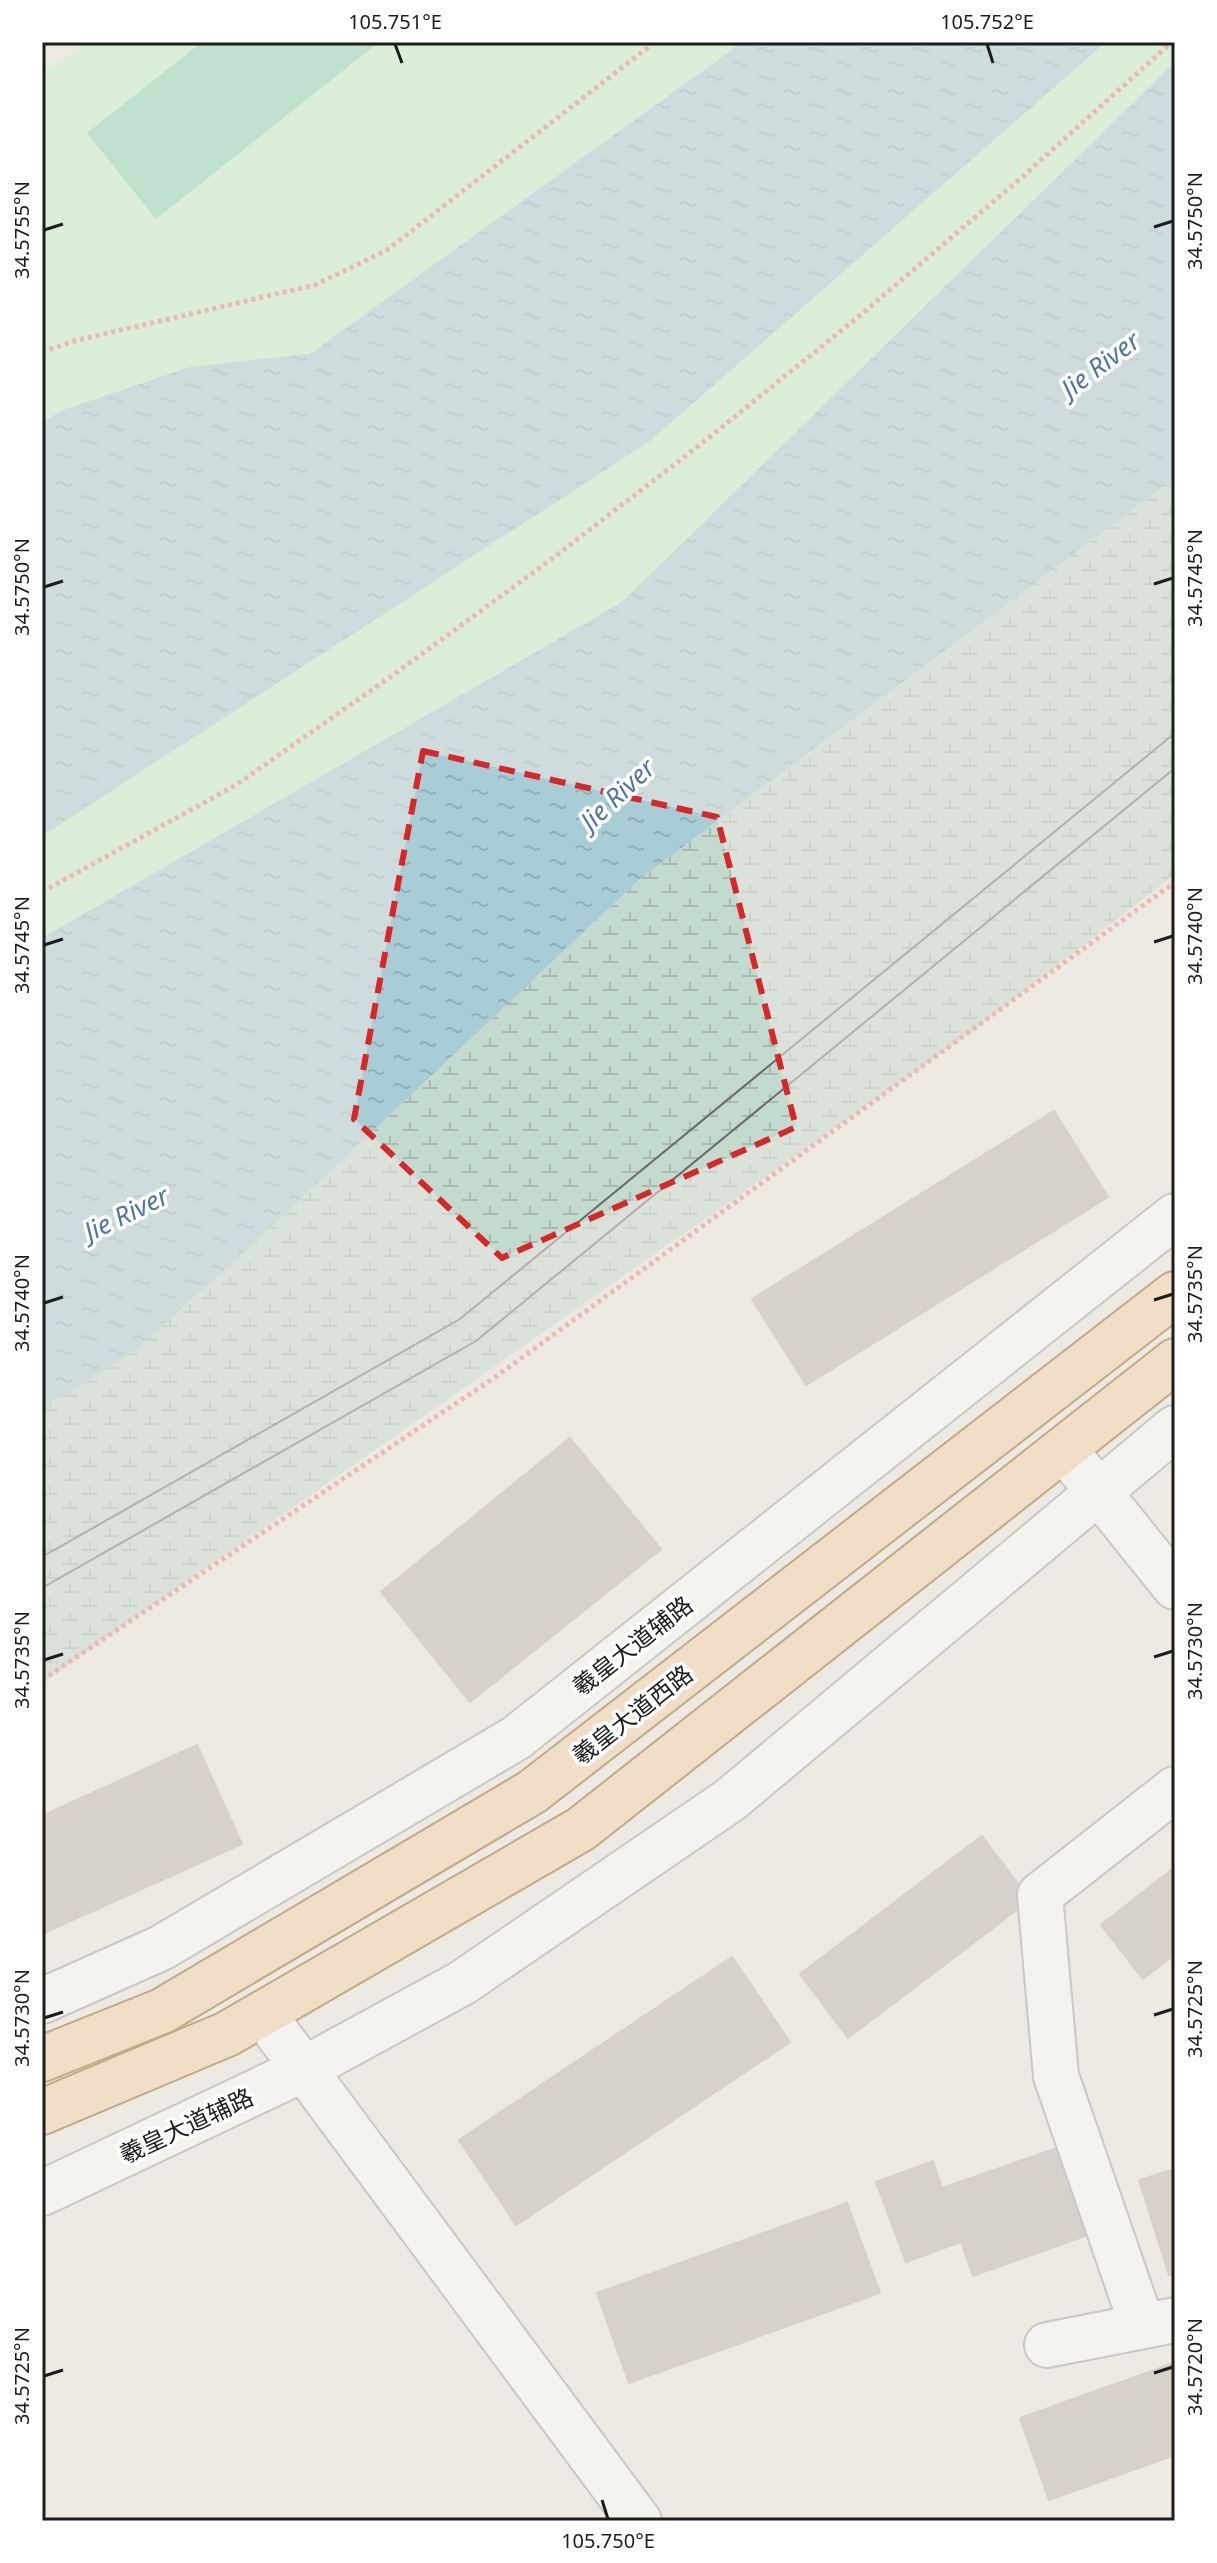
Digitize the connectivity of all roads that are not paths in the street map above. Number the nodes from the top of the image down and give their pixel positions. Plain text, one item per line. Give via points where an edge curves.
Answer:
1 (1175, 1216) edge
2 (1175, 1294) edge
3 (1175, 1361) edge
4 (1175, 1428) edge
5 (1064, 1449) junction
6 (1099, 1491) junction
7 (1175, 1587) edge
8 (1175, 1789) edge
9 (42, 2001) edge
10 (263, 2014) junction
11 (42, 2059) edge
12 (304, 2069) junction
13 (42, 2112) edge
14 (42, 2193) edge
15 (1158, 2323) edge
16 (1047, 2345) dead end
17 (639, 2521) edge

1 - 9 street, 羲皇大道辅路 via 516,1738 161,1948
2 - 11 main road, 羲皇大道西路 via 532,1792 162,2011
3 - 5 main road
4 - 6 street, 羲皇大道辅路
5 - 6 street
5 - 10 main road via 581,1829
6 - 7 street
6 - 12 street, 羲皇大道辅路 via 730,1800 462,1983
8 - 15 street via 1040,1895 1056,2076
10 - 12 street
10 - 13 main road
12 - 14 street, 羲皇大道辅路
12 - 17 street
15 - 16 street

